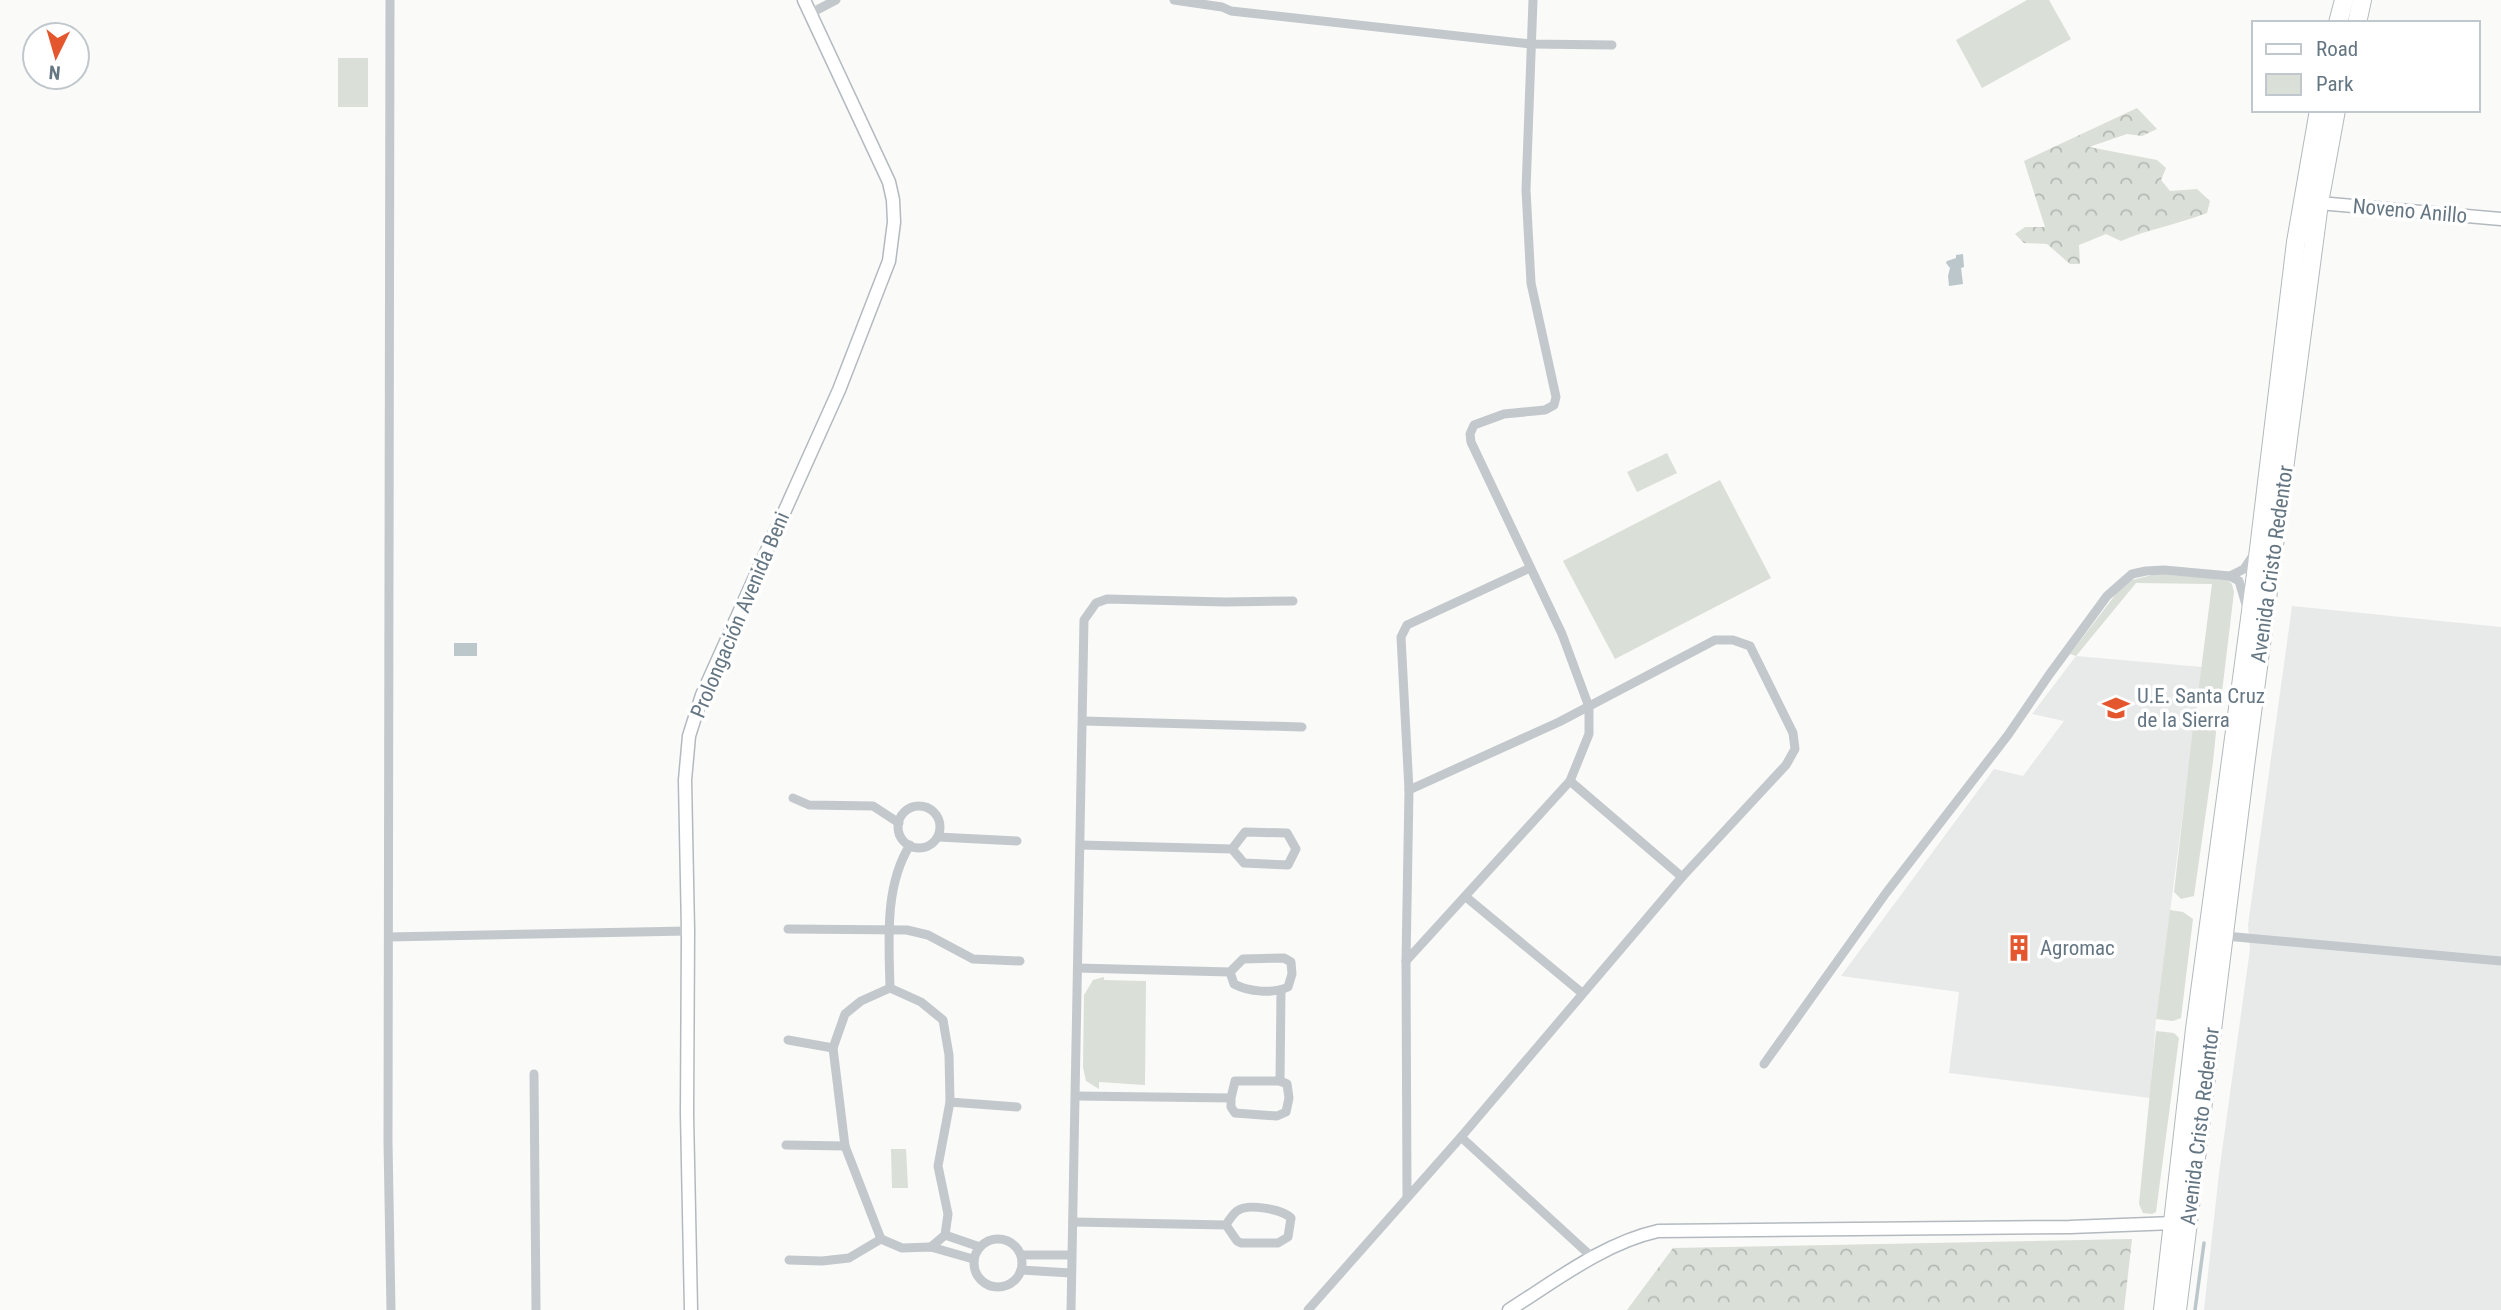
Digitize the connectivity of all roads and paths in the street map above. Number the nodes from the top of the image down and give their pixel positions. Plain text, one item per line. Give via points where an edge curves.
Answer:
1 (390, 0) edge
2 (804, 0) edge
3 (836, 0) edge
4 (1174, 0) edge
5 (1533, 0) edge
6 (2344, 0) edge
7 (2362, 0) edge
8 (811, 13) junction
9 (2339, 21) edge
10 (2357, 21) edge
11 (1531, 44) junction
12 (1612, 45) dead end
13 (2319, 112) edge
14 (2336, 112) edge
15 (2319, 203) junction
16 (2501, 219) edge
17 (2260, 545) junction
18 (1530, 568) junction
19 (2230, 576) junction
20 (1293, 601) dead end
21 (2250, 620) junction
22 (1589, 707) junction
23 (1084, 722) junction
24 (1302, 727) dead end
25 (1570, 781) junction
26 (1409, 790) junction
27 (793, 798) dead end
28 (898, 823) junction
29 (938, 837) junction
30 (1017, 841) dead end
31 (910, 845) junction
32 (1081, 845) junction
33 (1233, 849) junction
34 (1682, 877) junction
35 (1466, 897) junction
36 (788, 929) dead end
37 (889, 930) junction
38 (688, 931) junction
39 (2225, 936) junction
40 (389, 937) junction
41 (1020, 961) dead end
42 (1406, 961) junction
43 (2501, 961) edge
44 (1078, 968) junction
45 (1230, 972) junction
46 (890, 988) junction
47 (1281, 990) junction
48 (1582, 993) junction
49 (788, 1040) dead end
50 (834, 1048) junction
51 (1764, 1064) dead end
52 (534, 1074) dead end
53 (1280, 1080) junction
54 (1076, 1096) junction
55 (1231, 1098) junction
56 (950, 1102) junction
57 (1017, 1107) dead end
58 (1461, 1137) junction
59 (786, 1145) dead end
60 (845, 1146) junction
61 (1407, 1196) junction
62 (1074, 1222) junction
63 (2174, 1223) junction
64 (1226, 1225) junction
65 (945, 1235) junction
66 (881, 1239) junction
67 (931, 1247) junction
68 (980, 1247) junction
69 (1021, 1255) junction
70 (1070, 1255) junction
71 (1593, 1258) junction
72 (973, 1259) junction
73 (789, 1260) dead end
74 (1021, 1270) junction
75 (1071, 1273) junction
76 (391, 1310) edge
77 (536, 1310) edge
78 (691, 1310) edge
79 (1071, 1310) edge
80 (1308, 1310) edge
81 (1508, 1310) edge
82 (2163, 1310) edge
83 (2177, 1310) edge

1 - 40 street
2 - 8 street, Prolongación Avenida Beni
3 - 8 street
4 - 11 street via 1231,11
5 - 11 street
6 - 9 highway
7 - 10 highway
8 - 38 street, Prolongación Avenida Beni via 889,182 894,222 889,261 839,390 702,695 689,736 685,780
11 - 12 street
11 - 18 street via 1526,190 1531,283 1556,397 1554,405 1545,410 1504,414 1474,425 1470,434
13 - 17 highway, Avenida Cristo Redentor via 2296,242
14 - 15 highway, Avenida Cristo Redentor
15 - 16 street, Noveno Anillo
15 - 39 highway, Avenida Cristo Redentor
17 - 19 street via 2249,563
17 - 21 highway, Avenida Cristo Redentor
18 - 22 street via 1562,634
18 - 26 street via 1407,625 1401,647
19 - 21 street via 2239,581
19 - 51 street via 2139,572 2108,596
20 - 23 street via 1107,599 1096,603 1084,620
21 - 63 highway, Avenida Cristo Redentor
22 - 25 street via 1589,734
22 - 26 street
22 - 34 street via 1715,640 1750,646 1793,733 1795,749 1786,765
23 - 24 street
23 - 32 street
25 - 34 street
25 - 35 street
26 - 42 street
27 - 28 street via 809,805 873,806
28 - 29 street via 912,807 926,807 940,823
28 - 31 street via 900,836
29 - 30 street
29 - 31 street via 922,848
31 - 37 street via 894,891
32 - 33 street
32 - 44 street
33 - 33 street via 1244,863 1288,865 1296,849 1287,833 1245,832
34 - 48 street
35 - 42 street
35 - 48 street
36 - 37 street
37 - 41 street via 928,935 973,959
37 - 46 street
38 - 40 street
38 - 78 street, Prolongación Avenida Beni
39 - 43 street
39 - 83 highway, Avenida Cristo Redentor
40 - 76 street
42 - 61 street
44 - 45 street
44 - 54 street
45 - 47 street via 1234,985 1245,990
45 - 47 street via 1243,959 1284,958 1292,962 1292,974 1288,987
46 - 50 street via 861,1000 845,1014
46 - 56 street via 921,1002 943,1020
47 - 53 street
48 - 58 street
49 - 50 street
50 - 60 street
52 - 77 street
53 - 55 street via 1235,1081
53 - 55 street via 1287,1084 1289,1098 1286,1112 1277,1116 1235,1113
54 - 55 street
54 - 62 street
56 - 57 street
56 - 65 street via 939,1166 947,1214
58 - 61 street
58 - 71 street
59 - 60 street
60 - 66 street
61 - 80 street
62 - 64 street
62 - 70 street
63 - 71 street via 1658,1231 1636,1236
63 - 82 highway, Avenida Cristo Redentor
64 - 64 street via 1241,1243 1278,1243 1288,1237 1291,1218 1277,1209 1245,1208
65 - 67 street
65 - 68 street
66 - 67 street via 902,1248
66 - 73 street via 849,1258
67 - 72 street
68 - 69 street via 994,1239 1003,1240
68 - 72 street
69 - 70 street
69 - 74 street
70 - 75 street
71 - 81 street
72 - 74 street via 981,1282 996,1288 1012,1284
74 - 75 street
75 - 79 street

